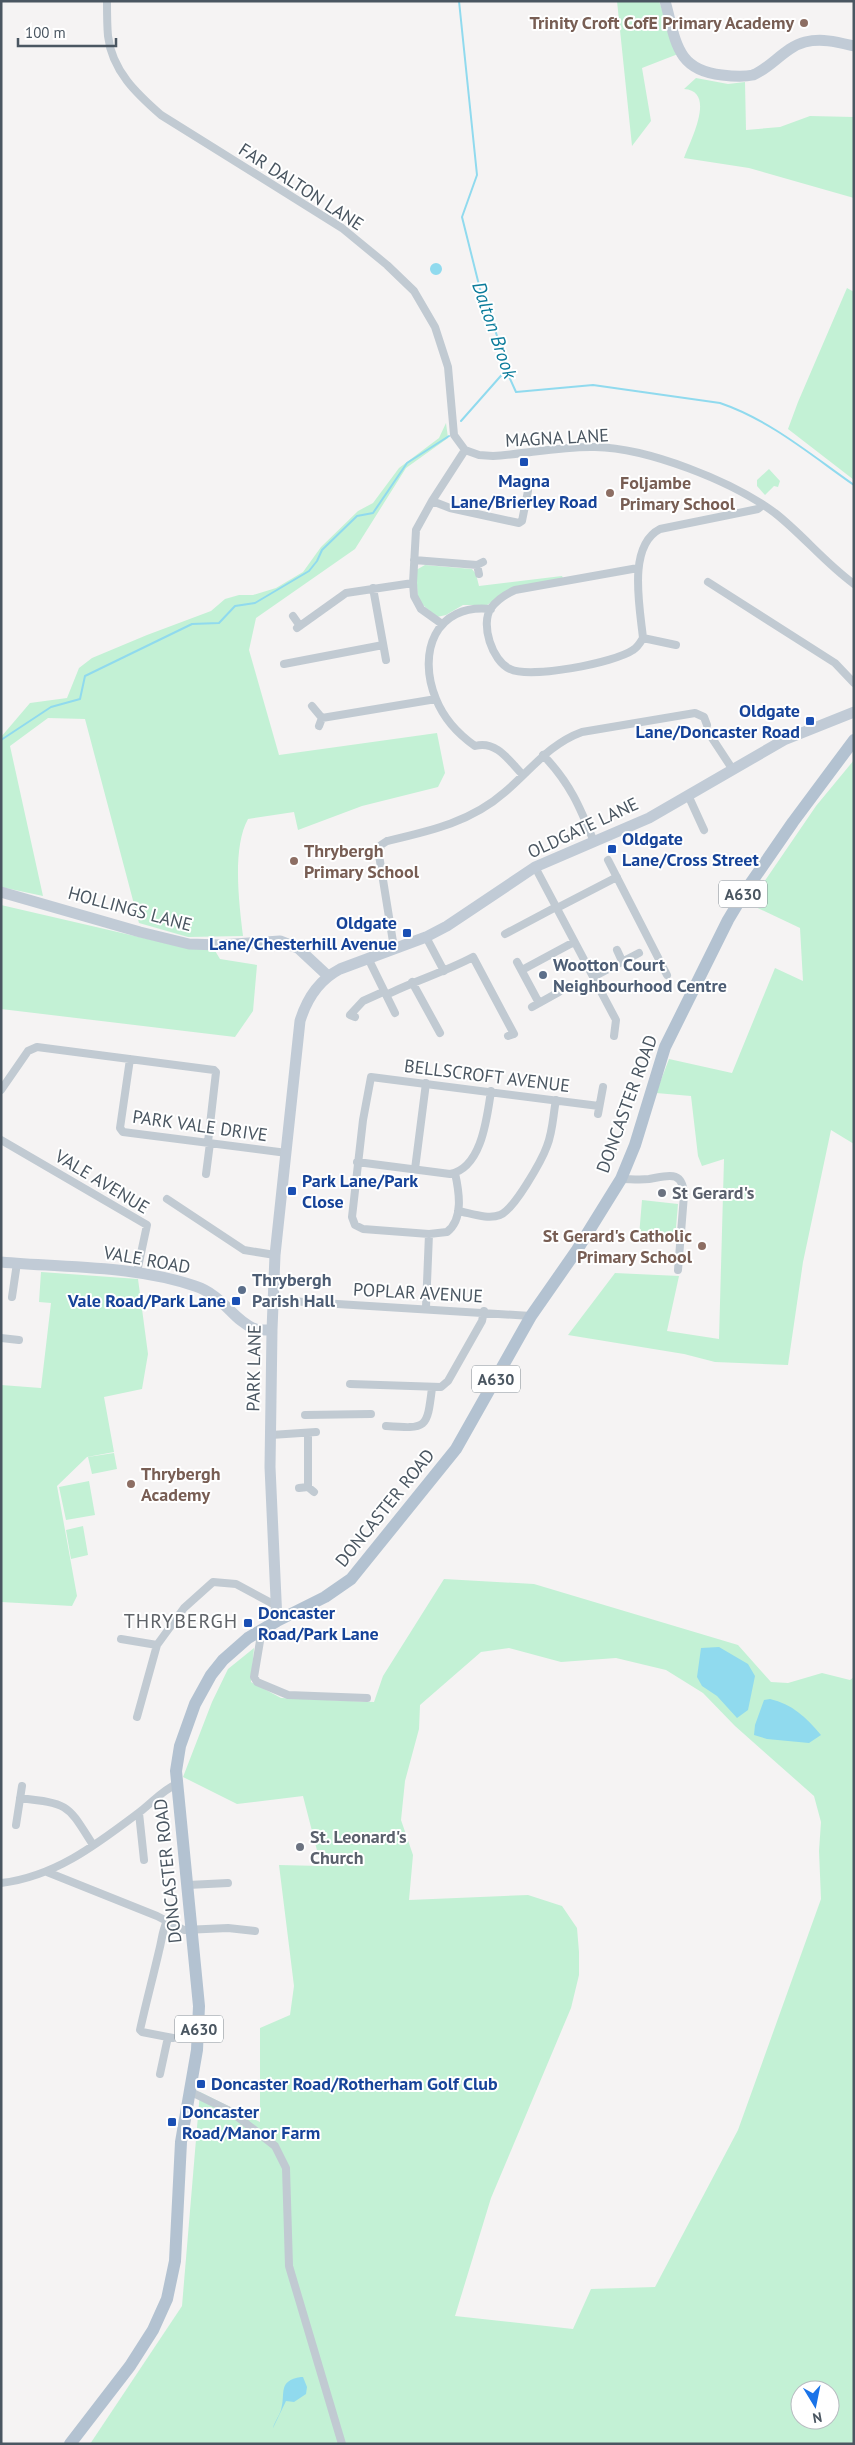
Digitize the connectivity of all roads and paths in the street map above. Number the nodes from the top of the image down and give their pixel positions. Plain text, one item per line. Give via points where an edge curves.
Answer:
1 (106, 1) edge
2 (665, 1) edge
3 (854, 46) edge
4 (465, 450) junction
5 (528, 491) dead end
6 (432, 501) junction
7 (763, 505) junction
8 (414, 560) junction
9 (638, 568) junction
10 (479, 574) dead end
11 (708, 582) dead end
12 (412, 583) junction
13 (854, 584) edge
14 (373, 588) junction
15 (491, 609) junction
16 (293, 616) dead end
17 (442, 624) junction
18 (643, 638) junction
19 (383, 645) junction
20 (676, 646) dead end
21 (386, 660) dead end
22 (284, 664) dead end
23 (854, 683) edge
24 (436, 699) junction
25 (312, 706) dead end
26 (854, 712) edge
27 (707, 726) dead end
28 (712, 738) dead end
29 (854, 740) edge
30 (543, 755) junction
31 (733, 770) junction
32 (523, 775) junction
33 (688, 795) junction
34 (704, 830) dead end
35 (594, 842) junction
36 (608, 860) dead end
37 (535, 867) junction
38 (617, 877) junction
39 (1, 892) edge
40 (556, 908) junction
41 (505, 934) dead end
42 (426, 936) junction
43 (574, 942) junction
44 (394, 948) junction
45 (617, 950) dead end
46 (639, 952) dead end
47 (368, 958) junction
48 (622, 961) junction
49 (517, 962) dead end
50 (522, 970) junction
51 (444, 972) junction
52 (667, 975) dead end
53 (328, 976) junction
54 (593, 977) junction
55 (412, 982) junction
56 (559, 992) dead end
57 (384, 993) junction
58 (395, 1013) dead end
59 (355, 1017) dead end
60 (439, 1033) dead end
61 (508, 1036) dead end
62 (614, 1036) dead end
63 (130, 1059) junction
64 (426, 1083) junction
65 (603, 1087) dead end
66 (1, 1090) edge
67 (491, 1091) junction
68 (556, 1100) junction
69 (1, 1140) edge
70 (209, 1142) junction
71 (287, 1153) junction
72 (357, 1162) junction
73 (416, 1169) junction
74 (455, 1173) junction
75 (206, 1174) dead end
76 (621, 1179) junction
77 (167, 1199) dead end
78 (458, 1212) junction
79 (429, 1234) junction
80 (275, 1255) junction
81 (1, 1262) edge
82 (17, 1263) junction
83 (678, 1270) dead end
84 (137, 1272) junction
85 (12, 1297) dead end
86 (274, 1300) junction
87 (426, 1307) junction
88 (484, 1311) junction
89 (531, 1316) junction
90 (272, 1330) junction
91 (1, 1338) edge
92 (19, 1340) dead end
93 (350, 1384) dead end
94 (432, 1388) junction
95 (371, 1414) dead end
96 (386, 1426) dead end
97 (312, 1432) junction
98 (271, 1435) junction
99 (307, 1489) dead end
100 (275, 1604) junction
101 (277, 1620) junction
102 (121, 1639) dead end
103 (260, 1641) dead end
104 (157, 1645) junction
105 (367, 1698) dead end
106 (137, 1717) dead end
107 (177, 1784) junction
108 (22, 1786) dead end
109 (20, 1798) junction
110 (139, 1813) junction
111 (16, 1825) dead end
112 (93, 1846) junction
113 (144, 1860) dead end
114 (47, 1872) junction
115 (1, 1883) edge
116 (228, 1883) dead end
117 (188, 1885) junction
118 (167, 1921) junction
119 (191, 1930) junction
120 (255, 1931) dead end
121 (160, 2074) dead end
122 (189, 2090) junction
123 (70, 2444) edge
124 (342, 2444) edge

1 - 4 street, FAR DALTON LANE via 112,55 142,99 161,116 342,228 414,291 435,327 448,367 454,436
2 - 3 street via 681,55 696,69 708,74 753,75 802,43 825,39
4 - 6 street
4 - 7 street, MAGNA LANE via 492,456 592,447 617,449 692,470
5 - 6 street via 519,523
6 - 8 street via 416,530
7 - 9 street via 758,509 660,529 648,538
7 - 13 street, MAGNA LANE via 798,532 834,569
8 - 10 street via 480,564
8 - 12 street
9 - 15 street via 515,590
9 - 18 street
11 - 23 street via 835,664
12 - 14 street
12 - 17 street via 416,603 421,610
14 - 16 street via 346,593 298,627
14 - 19 street
15 - 17 street via 465,609 448,617
15 - 18 street via 487,616 492,650 502,664 519,672 538,673 609,660 634,650
17 - 24 street via 431,650 431,682
18 - 20 street
19 - 21 street
19 - 22 street
24 - 25 street via 321,722
24 - 32 street via 460,734 475,746 496,747
26 - 31 street, OLDGATE LANE via 800,733
27 - 30 street via 704,716 695,713 643,721 582,732 561,741
28 - 31 street
29 - 76 main road, DONCASTER ROAD / A630 via 746,890 685,1004 651,1088 635,1145
30 - 32 street
30 - 35 street via 576,796
31 - 33 street, OLDGATE LANE
32 - 44 street via 480,811 460,821 381,845 379,855
33 - 34 street
33 - 35 street, OLDGATE LANE via 649,818
35 - 37 street, OLDGATE LANE
36 - 38 street
37 - 40 street
37 - 42 street, OLDGATE LANE via 466,914
38 - 40 street
38 - 52 street
39 - 53 street, HOLLINGS LANE via 189,944 280,940 298,948
40 - 41 street
40 - 43 street
42 - 44 street, OLDGATE LANE
42 - 51 street
43 - 50 street
43 - 54 street
44 - 47 street, OLDGATE LANE
45 - 48 street
46 - 48 street
47 - 53 street, OLDGATE LANE
47 - 57 street
48 - 54 street
49 - 50 street
50 - 56 street via 536,1005
51 - 55 street
51 - 61 street via 473,957 514,1034
53 - 71 street, PARK LANE via 313,992 300,1021
54 - 62 street via 616,1020
55 - 57 street
55 - 60 street
57 - 58 street
57 - 59 street via 358,1004 350,1015
63 - 66 street via 37,1047 28,1051
63 - 70 street via 215,1070
63 - 70 street, PARK VALE DRIVE via 121,1130
64 - 67 street, BELLSCROFT AVENUE
64 - 72 street, BELLSCROFT AVENUE via 371,1077
64 - 73 street
65 - 68 street, BELLSCROFT AVENUE via 599,1110
67 - 68 street, BELLSCROFT AVENUE
67 - 74 street via 480,1143 466,1166
68 - 78 street via 545,1151 509,1209 492,1217
69 - 84 street, VALE AVENUE via 147,1225
70 - 71 street, PARK VALE DRIVE
70 - 75 street
71 - 80 street, PARK LANE
72 - 73 street
72 - 79 street via 352,1217 355,1225
73 - 74 street
74 - 78 street
76 - 83 street via 668,1175 683,1184
76 - 89 main road, DONCASTER ROAD / A630
77 - 80 street via 244,1250
78 - 79 street via 452,1228 441,1234
79 - 87 street
80 - 86 street, PARK LANE
81 - 82 street, VALE ROAD
82 - 84 street, VALE ROAD
82 - 85 street
84 - 90 street, VALE ROAD via 203,1289 220,1298 252,1328
86 - 87 street, POPLAR AVENUE
86 - 90 street, PARK LANE
87 - 88 street, POPLAR AVENUE
88 - 89 street, POPLAR AVENUE
88 - 94 street via 482,1321 448,1381 441,1387
89 - 101 main road, DONCASTER ROAD / A630 via 456,1448 361,1568 340,1588
90 - 98 street, PARK LANE
91 - 92 street
93 - 94 street
94 - 96 street via 429,1415 424,1423 412,1428
95 - 97 street via 309,1415
97 - 98 street
97 - 99 street
98 - 100 street, PARK LANE
100 - 101 street, PARK LANE
100 - 104 street via 236,1584 213,1582 184,1608
101 - 107 main road, DONCASTER ROAD / A630 via 233,1650 203,1689 180,1746
102 - 104 street
103 - 105 street via 254,1677 257,1682 288,1695
104 - 106 street
107 - 110 street
107 - 117 main road, DONCASTER ROAD / A630
108 - 109 street
109 - 111 street
109 - 112 street via 64,1806 73,1814
110 - 112 street
110 - 113 street
112 - 114 street
114 - 115 street
114 - 118 street
116 - 117 street
117 - 119 main road, DONCASTER ROAD / A630
118 - 119 street via 178,1928
118 - 121 street via 160,1935 160,1950 140,2030 171,2037
119 - 120 street via 228,1928
119 - 122 main road, DONCASTER ROAD / A630 via 200,2006 197,2050
122 - 123 main road, DONCASTER ROAD / A630 via 181,2142 175,2262 167,2299 153,2330 130,2366
122 - 124 street via 230,2112 275,2146 286,2168 289,2266

